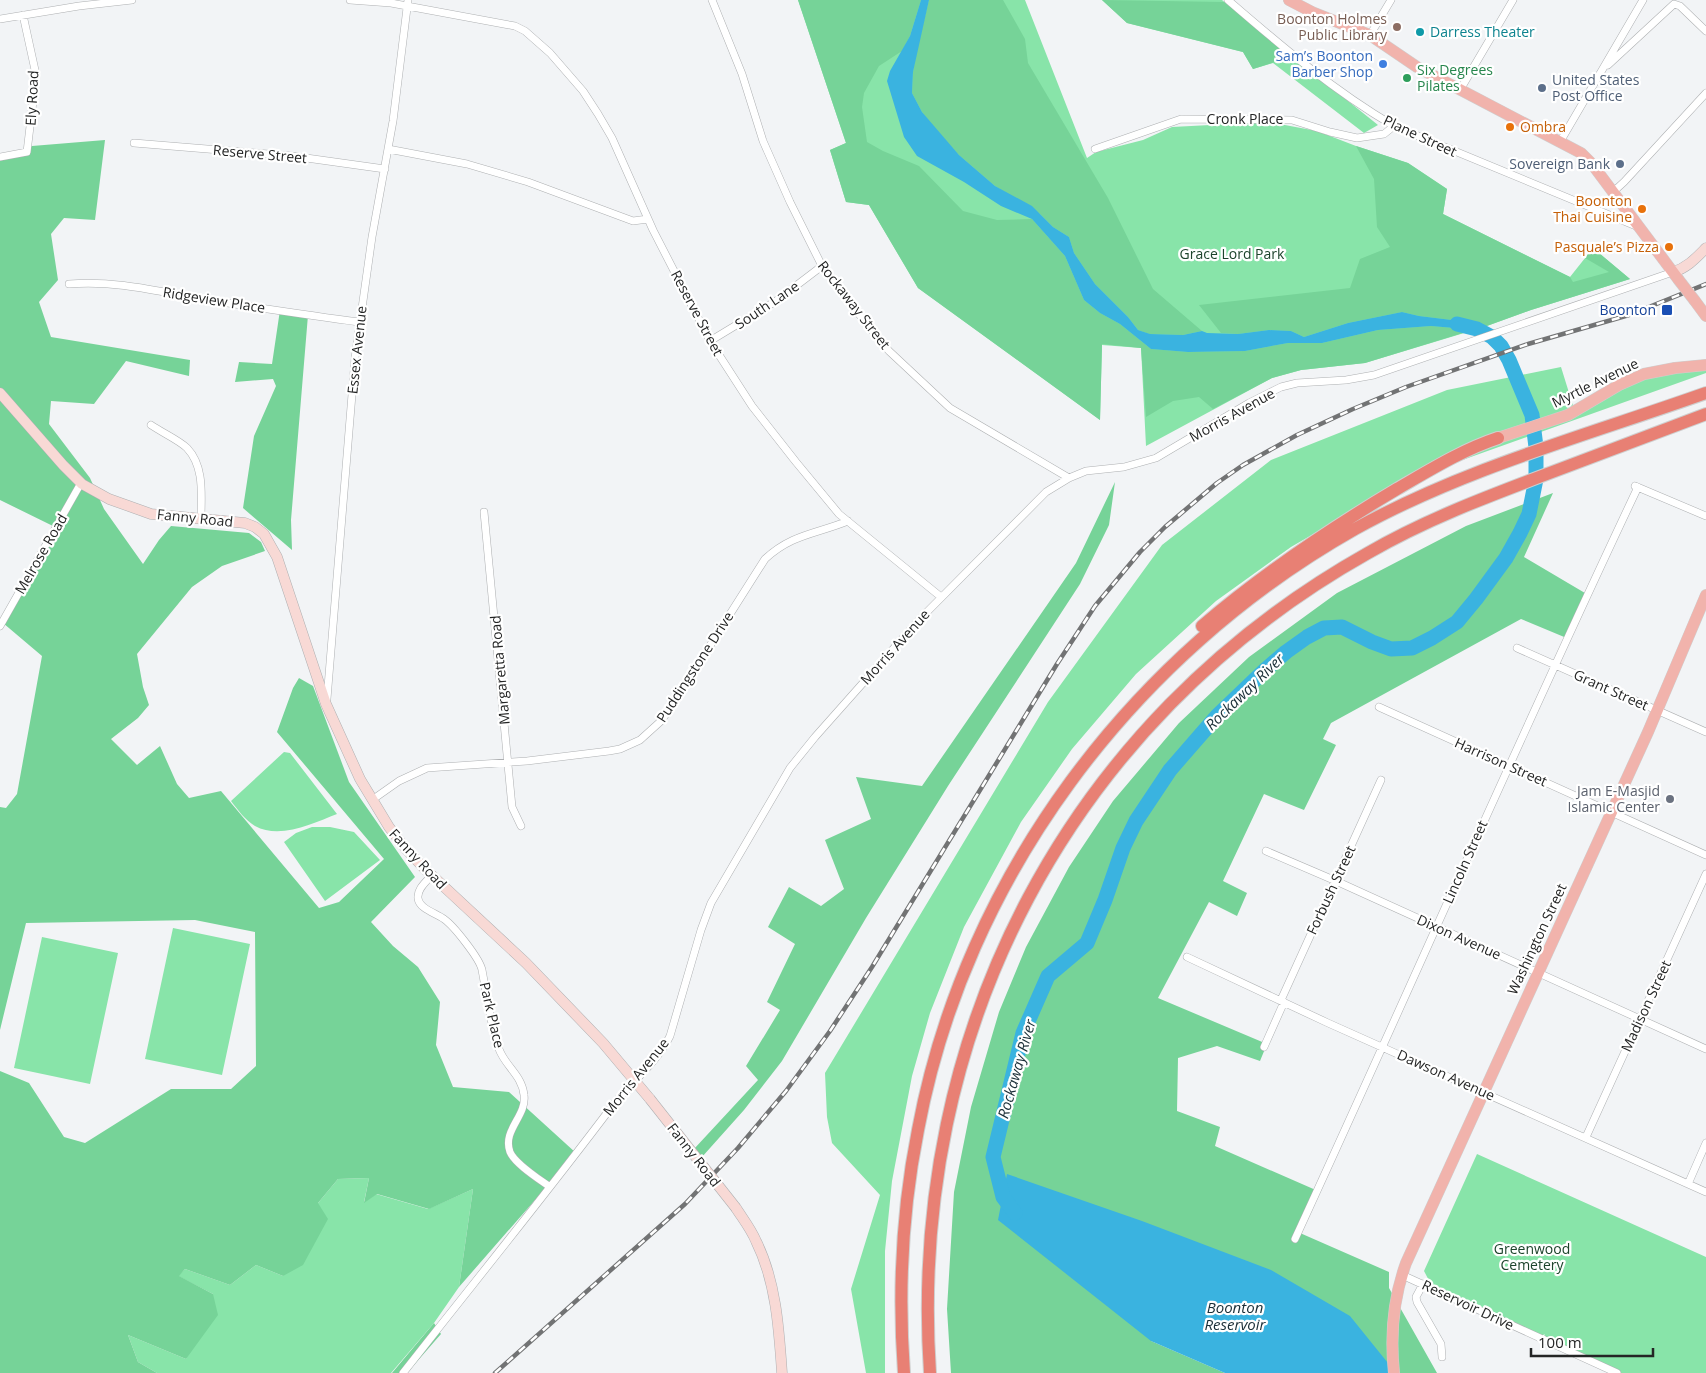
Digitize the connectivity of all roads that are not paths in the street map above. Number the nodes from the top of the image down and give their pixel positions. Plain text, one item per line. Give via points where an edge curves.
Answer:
1 (132, 0) edge
2 (350, 0) edge
3 (712, 0) edge
4 (1228, 0) edge
5 (1289, 0) edge
6 (1390, 0) edge
7 (1512, 0) edge
8 (1643, 0) edge
9 (408, 3) edge
10 (23, 15) junction
11 (1706, 18) edge
12 (0, 19) edge
13 (1704, 29) edge
14 (1370, 35) junction
15 (1602, 71) junction
16 (1460, 90) junction
17 (1706, 93) edge
18 (1394, 126) junction
19 (1560, 142) junction
20 (134, 143) dead end
21 (388, 149) junction
22 (1095, 149) dead end
23 (0, 157) edge
24 (385, 169) junction
25 (1613, 192) junction
26 (648, 219) junction
27 (1638, 227) junction
28 (1706, 248) edge
29 (822, 266) junction
30 (1675, 275) junction
31 (69, 284) dead end
32 (1706, 316) edge
33 (359, 322) junction
34 (710, 341) junction
35 (1706, 365) edge
36 (0, 393) edge
37 (1706, 393) edge
38 (1706, 414) edge
39 (151, 425) dead end
40 (1503, 437) joint
41 (1069, 478) junction
42 (81, 483) junction
43 (484, 512) dead end
44 (1706, 516) edge
45 (201, 519) junction
46 (848, 521) junction
47 (1706, 595) edge
48 (941, 597) junction
49 (0, 626) edge
50 (1517, 648) dead end
51 (1555, 665) junction
52 (326, 702) junction
53 (1378, 707) dead end
54 (1657, 710) junction
55 (1706, 732) edge
56 (1099, 744) junction
57 (508, 762) junction
58 (1510, 766) junction
59 (1381, 780) dead end
60 (372, 800) junction
61 (1611, 812) junction
62 (520, 826) dead end
63 (1266, 851) dead end
64 (1706, 855) edge
65 (1706, 874) edge
66 (432, 876) junction
67 (1336, 881) junction
68 (1437, 927) junction
69 (1187, 957) dead end
70 (1538, 973) junction
71 (1283, 1001) junction
72 (1640, 1019) junction
73 (1383, 1047) junction
74 (1264, 1048) dead end
75 (1706, 1049) edge
76 (634, 1080) junction
77 (1484, 1091) junction
78 (1586, 1137) junction
79 (1706, 1143) edge
80 (1688, 1184) junction
81 (550, 1187) junction
82 (1706, 1192) edge
83 (1295, 1239) dead end
84 (1402, 1275) junction
85 (1422, 1284) junction
86 (1442, 1357) dead end
87 (403, 1373) edge
88 (782, 1373) edge
89 (904, 1373) edge
90 (930, 1373) edge
91 (1394, 1373) edge
92 (1617, 1373) edge

1 - 10 street
2 - 9 street, Reserve Street
3 - 29 street, Rockaway Street via 742,74 763,141
4 - 18 street, Plane Street via 1328,81
5 - 14 main road
6 - 14 street
7 - 16 street
8 - 15 street
9 - 21 street, Essex Avenue
9 - 26 street, Reserve Street via 515,26 534,38 565,69 598,114
10 - 12 street
10 - 23 street, Ely Road via 34,70 27,152
11 - 13 street
13 - 15 street via 1680,6 1670,6
14 - 16 main road via 1417,67
15 - 19 street
16 - 19 main road
17 - 25 street
18 - 22 street, Cronk Place via 1384,134 1357,138 1292,120 1181,119
18 - 27 street, Plane Street
19 - 25 main road via 1587,158
20 - 24 street, Reserve Street via 292,156
21 - 24 street, Essex Avenue
21 - 26 street via 467,164 528,182 633,221
24 - 33 street, Essex Avenue
25 - 27 main road
26 - 34 street, Reserve Street
27 - 30 main road
28 - 30 main road
29 - 34 street, South Lane via 776,301
29 - 41 street, Rockaway Street via 889,351 950,408
30 - 32 main road, bridge
30 - 41 street, Morris Avenue via 1374,375 1281,387 1156,458 1124,467 1086,471
31 - 33 street, Ridgeview Place via 91,282
33 - 52 street, Essex Avenue
34 - 46 street, Reserve Street via 752,406
35 - 40 main road, Myrtle Avenue via 1644,374 1582,408
36 - 42 main road, Fanny Road
37 - 56 highway via 1466,477 1356,529 1284,573 1230,614 1140,697
38 - 90 highway via 1448,513 1395,538 1318,582 1223,654 1159,715 1120,760 1068,832 1028,900 998,962 966,1045 939,1160 931,1219 928,1279
39 - 45 street via 187,448 197,463 201,478
40 - 56 highway via 1450,459 1376,502 1316,539 1248,588 1174,652 1147,681
41 - 48 street, Morris Avenue via 1046,492
42 - 45 main road, Fanny Road via 109,499 151,514
42 - 49 street, Melrose Road
43 - 57 street, Margaretta Road
44 - 51 street, Lincoln Street via 1636,486
45 - 52 main road, Fanny Road via 244,523 267,539 277,557
46 - 48 street, Reserve Street
46 - 57 street, Puddingstone Drive via 792,540 765,560 674,704 640,740 609,751
47 - 54 main road, Washington Street
48 - 76 street, Morris Avenue via 790,768 711,903 666,1046
50 - 51 street, Grant Street
51 - 54 street, Grant Street
51 - 58 street, Lincoln Street
52 - 60 main road, Fanny Road
53 - 58 street, Harrison Street
54 - 55 street, Grant Street
54 - 61 main road, Washington Street
56 - 89 highway via 1046,817 999,896 961,980 941,1037 918,1126 905,1217 901,1278
57 - 60 street, Puddingstone Drive via 427,768 399,781
57 - 62 street, Margaretta Road via 512,807
58 - 61 street, Harrison Street
58 - 68 street, Lincoln Street
59 - 67 street, Forbush Street
60 - 66 main road, Fanny Road via 406,849
61 - 64 street, Harrison Street
61 - 70 main road, Washington Street
63 - 67 street, Dixon Avenue
65 - 72 street, Madison Street
66 - 76 main road, Fanny Road via 526,963
66 - 81 street, Park Place via 421,888 418,901 450,924 479,961 498,1048 522,1083 525,1098 509,1134 510,1153
67 - 68 street, Dixon Avenue
67 - 71 street, Forbush Street
68 - 70 street, Dixon Avenue
68 - 73 street, Lincoln Street
69 - 71 street, Dawson Avenue
70 - 72 street, Dixon Avenue
70 - 77 main road, Washington Street
71 - 73 street, Dawson Avenue
71 - 74 street, Forbush Street
72 - 75 street, Dixon Avenue
72 - 78 street, Madison Street
73 - 77 street, Dawson Avenue
73 - 83 street, Lincoln Street
76 - 81 street, Morris Avenue
76 - 88 main road, Fanny Road, bridge via 736,1208 757,1242 767,1267 778,1323
77 - 78 street, Dawson Avenue
77 - 84 main road, Washington Street
78 - 80 street, Dawson Avenue
79 - 80 street
80 - 82 street, Dawson Avenue
81 - 87 street, Morris Avenue
84 - 85 street, Reservoir Drive
84 - 91 main road, Washington Street via 1392,1335
85 - 86 street via 1416,1302 1441,1344
85 - 92 street, Reservoir Drive

